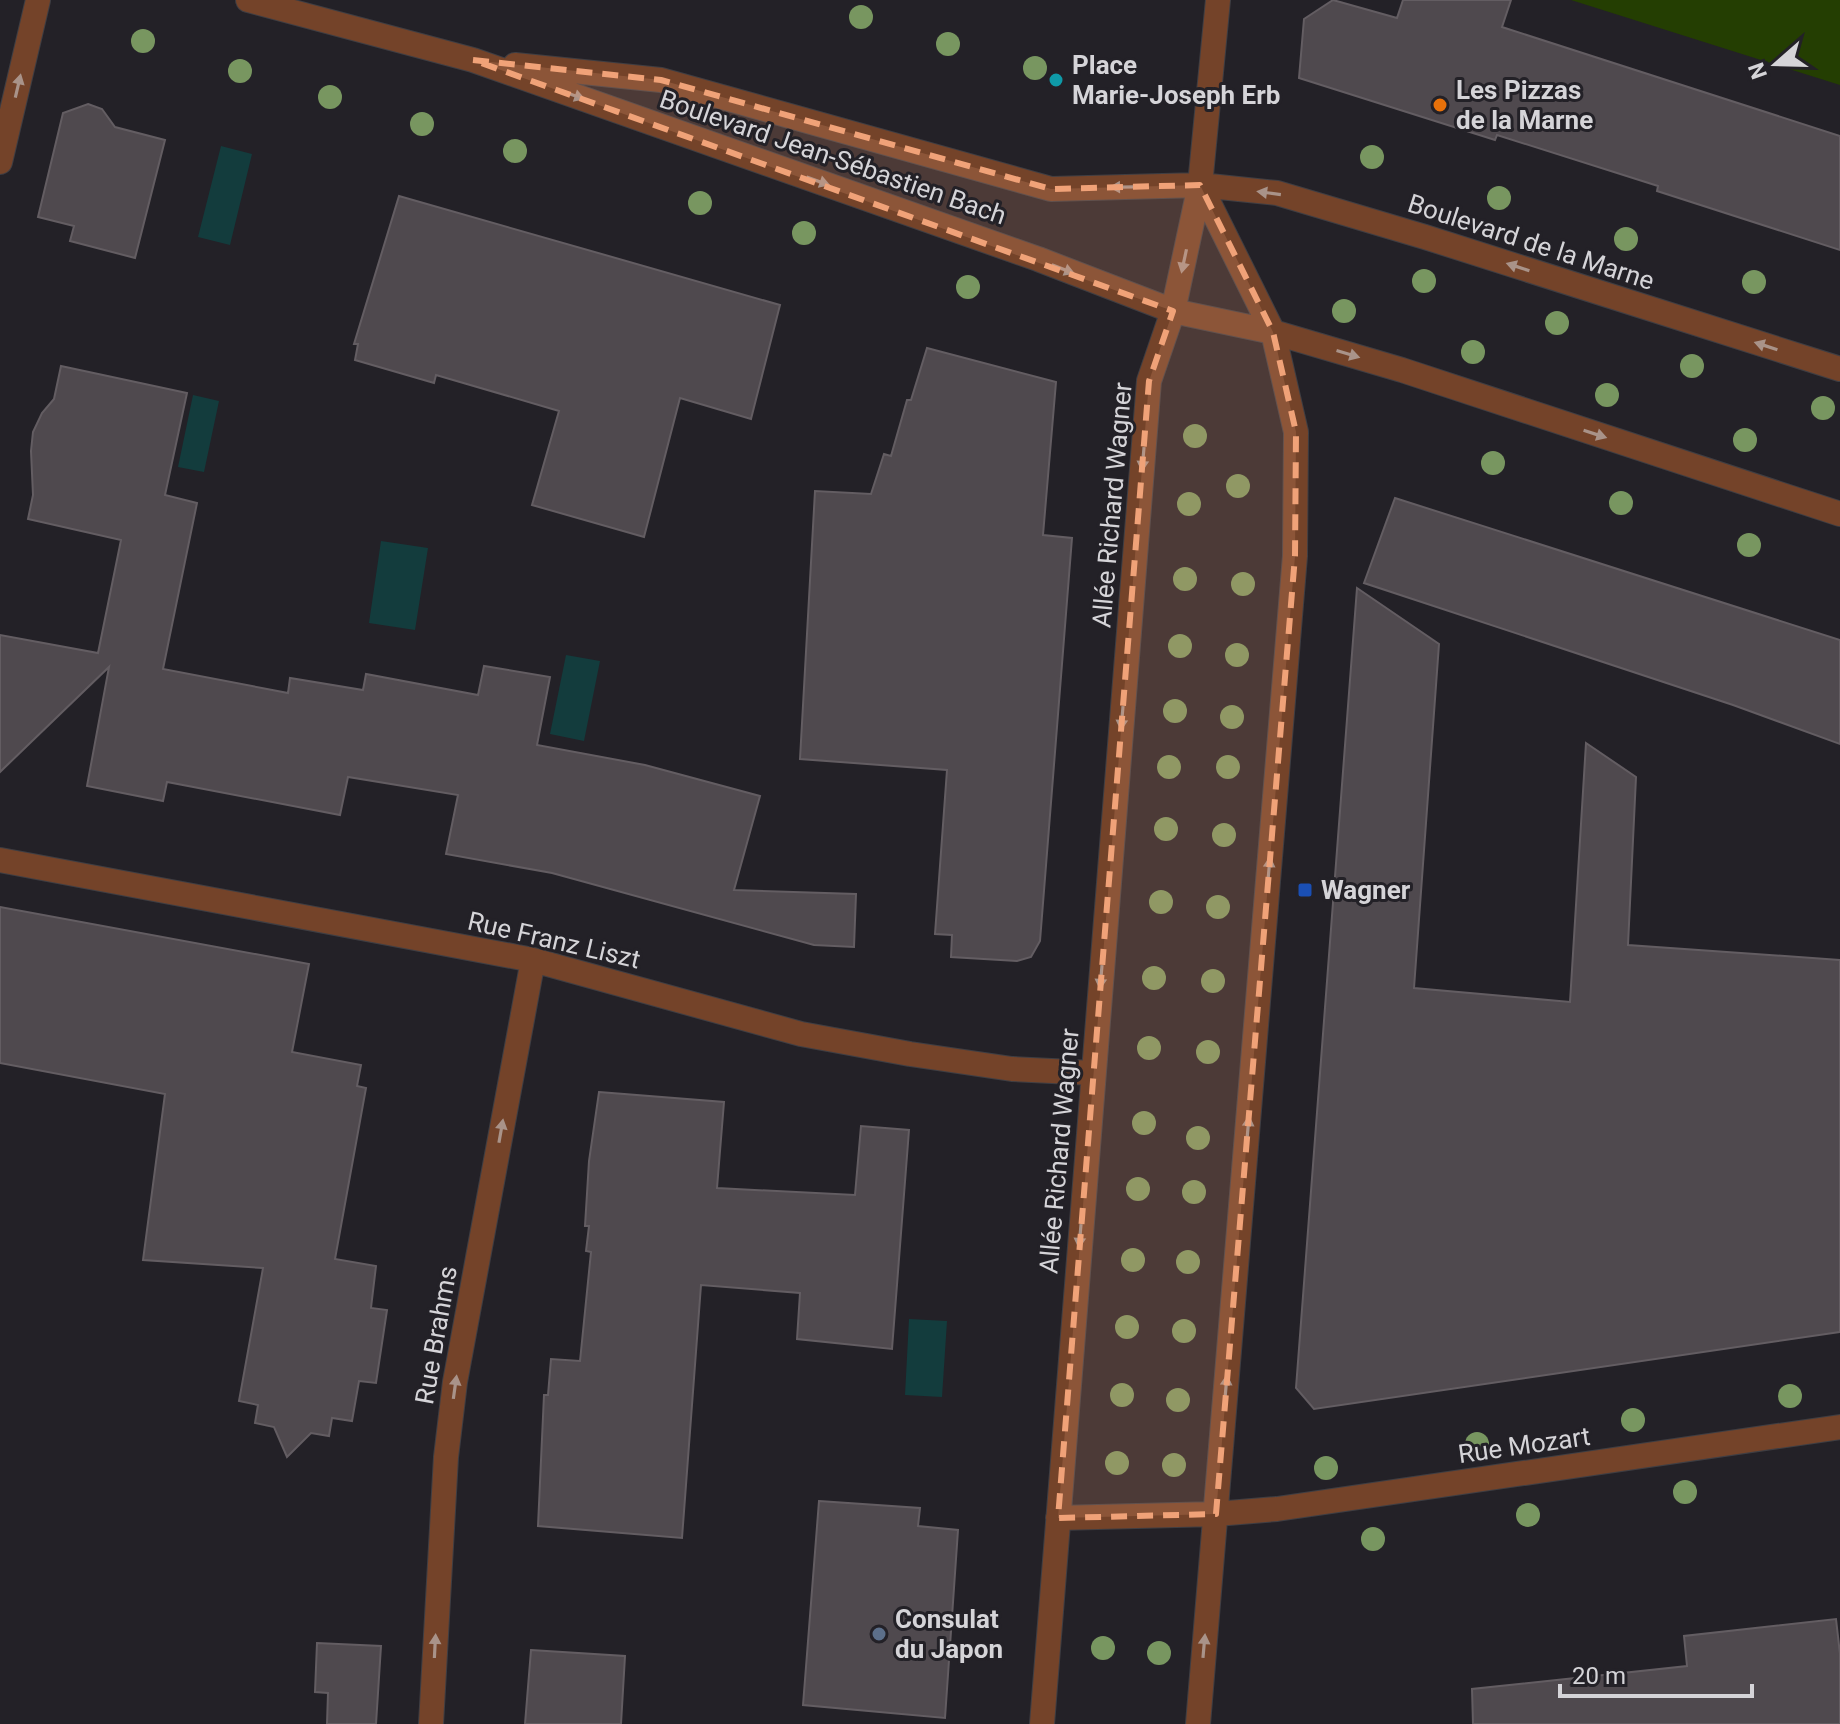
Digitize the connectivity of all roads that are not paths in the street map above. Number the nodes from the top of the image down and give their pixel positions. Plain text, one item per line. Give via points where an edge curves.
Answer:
1 (38, 0) edge
2 (248, 0) edge
3 (1218, 0) edge
4 (473, 60) junction
5 (0, 162) edge
6 (1200, 185) junction
7 (1173, 311) junction
8 (1273, 332) junction
9 (1840, 369) edge
10 (1840, 514) edge
11 (0, 860) edge
12 (533, 960) junction
13 (1093, 1073) junction
14 (1840, 1427) edge
15 (1216, 1514) junction
16 (1058, 1518) junction
17 (431, 1724) edge
18 (1042, 1724) edge
19 (1198, 1724) edge

5 -> 1 street
2 - 4 street, Boulevard Jean-Sébastien Bach
3 - 6 street, Allée Richard Wagner
6 -> 4 street, Boulevard Jean-Sébastien Bach via 1051,189 661,80
4 -> 7 street, Boulevard Jean-Sébastien Bach
6 -> 7 street, Allée Richard Wagner
6 - 8 street
9 -> 6 street, Boulevard de la Marne via 1277,193
7 - 8 street, Boulevard Jean-Sébastien Bach
7 -> 13 street, Allée Richard Wagner via 1149,381
8 -> 10 street
15 -> 8 street via 1295,556 1296,432
11 - 12 street, Rue Franz Liszt
12 - 13 street, Rue Franz Liszt via 801,1034 1012,1069
17 -> 12 street, Rue Brahms via 455,1382
13 -> 16 street, Allée Richard Wagner
14 - 15 street, Rue Mozart
15 - 16 street, Rue Mozart
19 -> 15 street
16 - 18 street, Allée Richard Wagner

